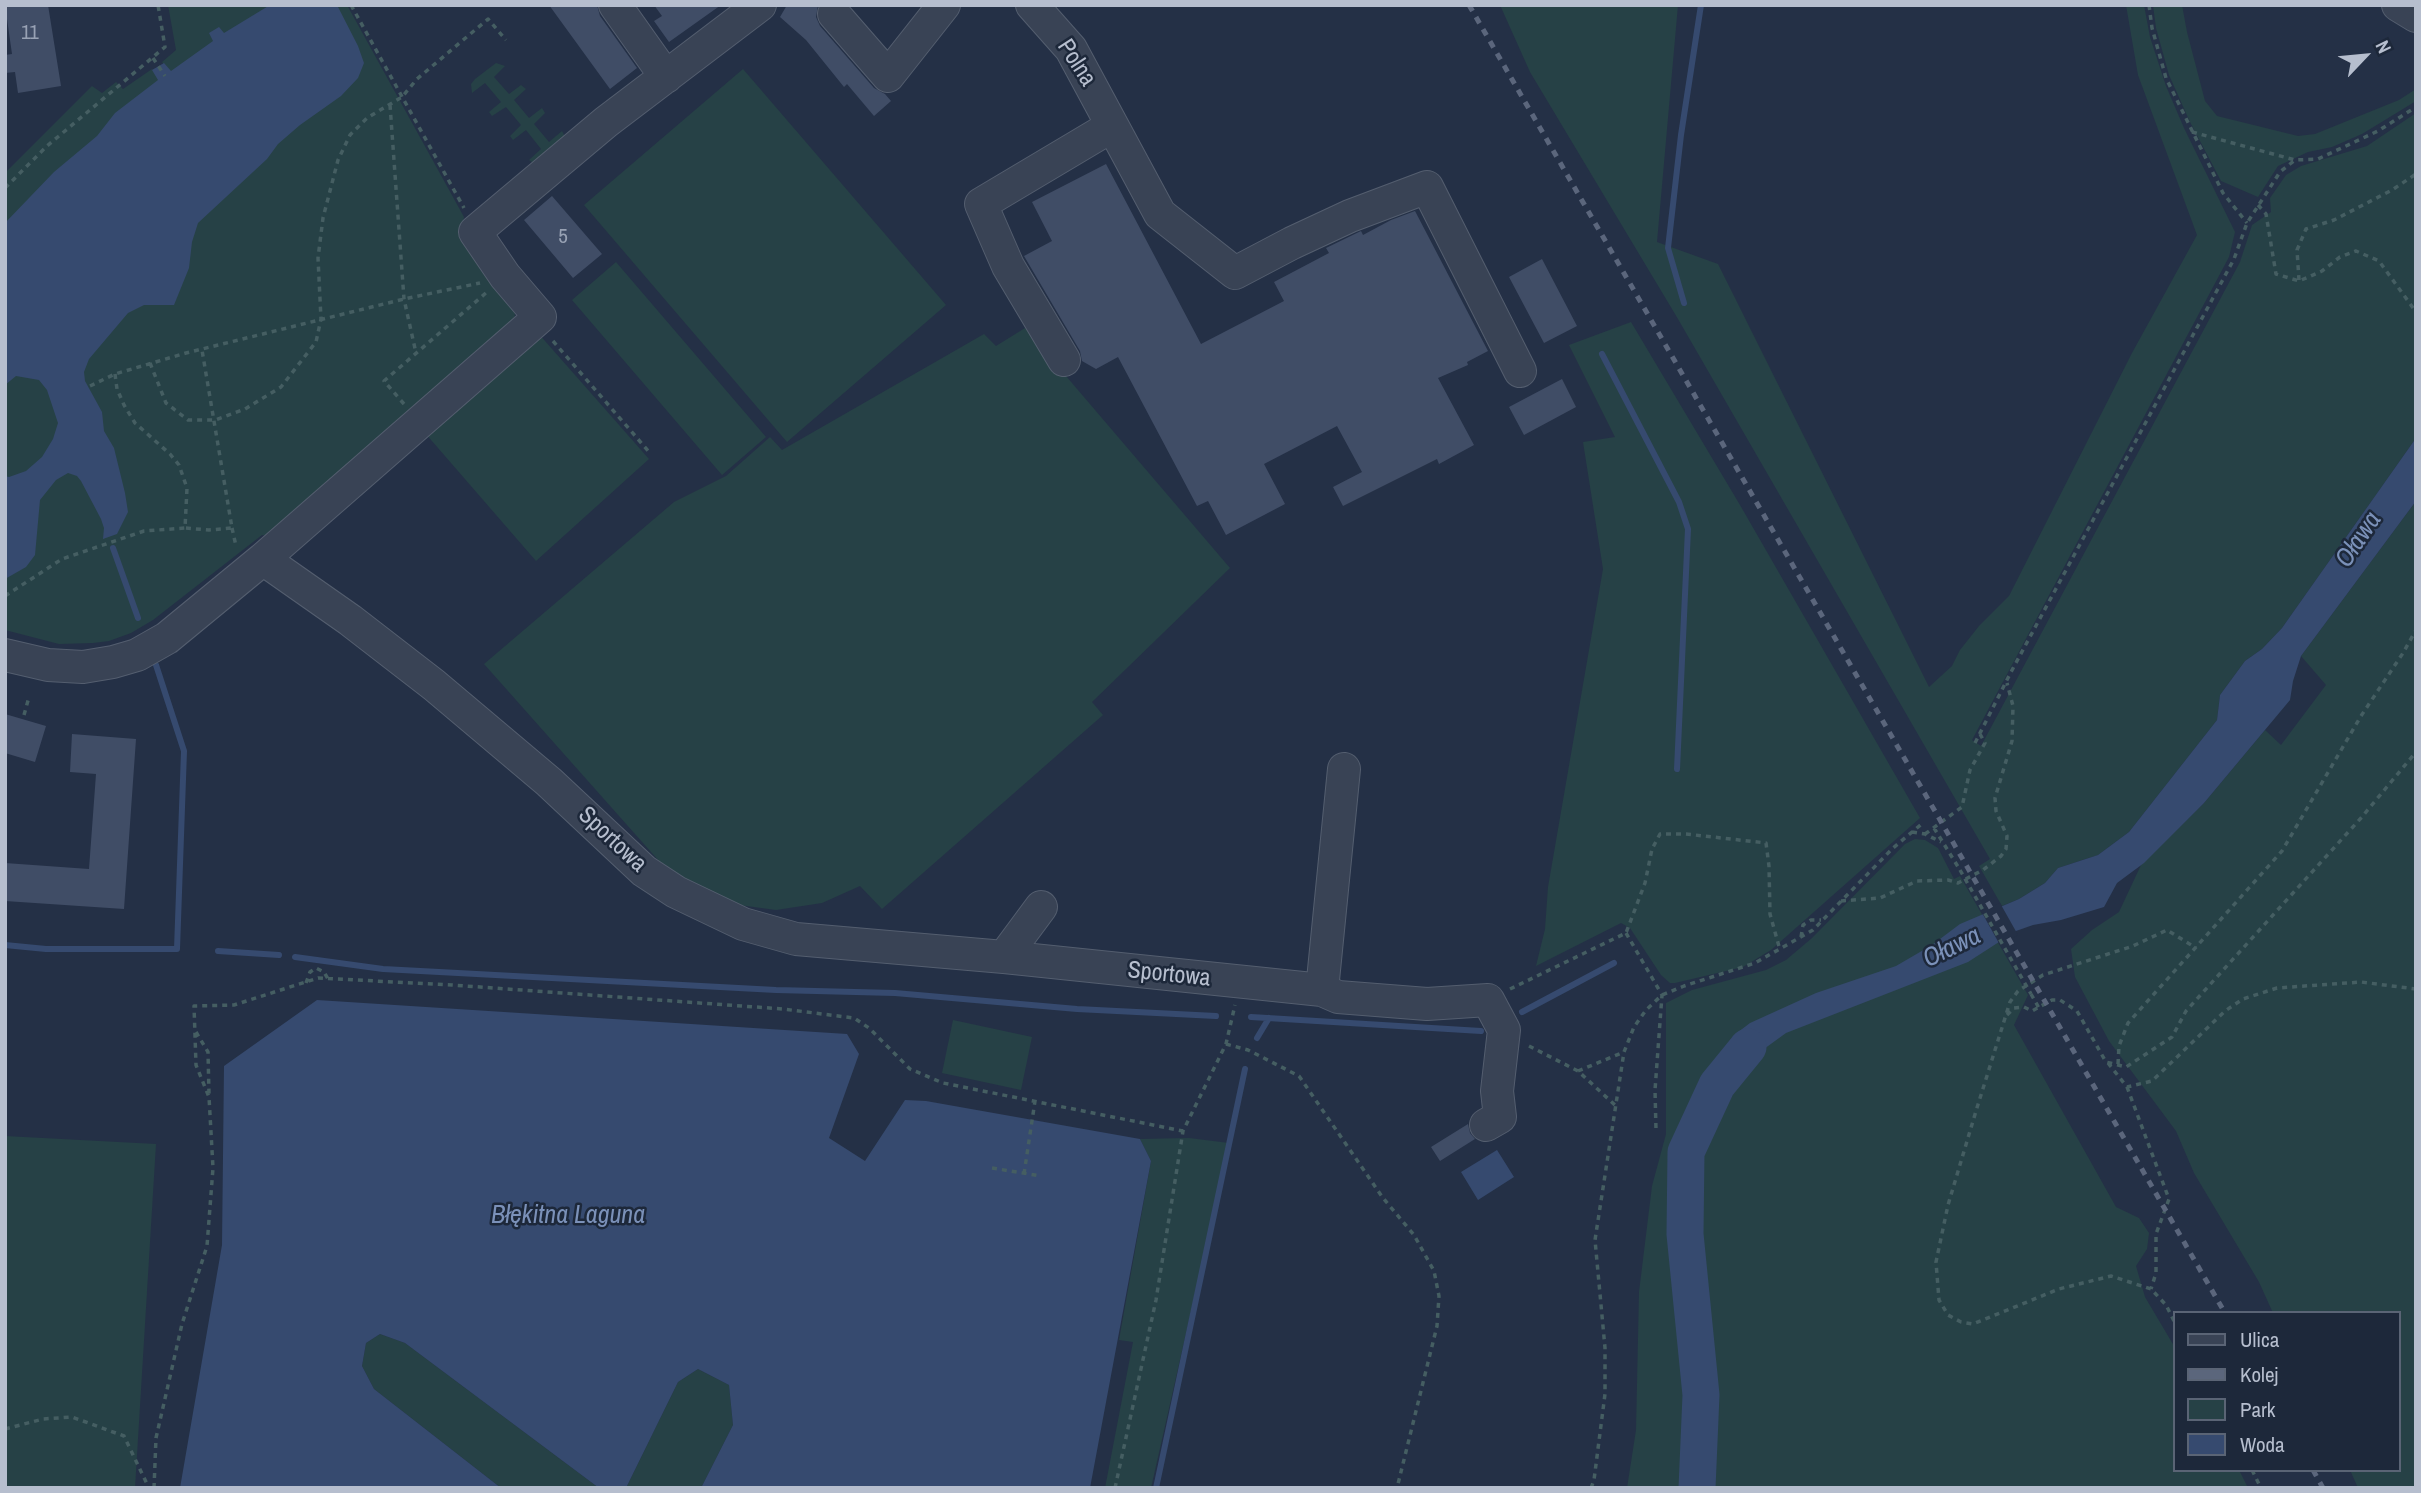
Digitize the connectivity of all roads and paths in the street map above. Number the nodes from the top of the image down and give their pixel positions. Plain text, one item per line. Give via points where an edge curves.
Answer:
1 (158, 5) edge
2 (351, 5) edge
3 (615, 5) edge
4 (760, 5) edge
5 (944, 5) edge
6 (1032, 5) edge
7 (2149, 5) edge
8 (2398, 5) edge
9 (834, 14) dead end
10 (2416, 16) edge
11 (506, 40) dead end
12 (152, 58) junction
13 (166, 76) dead end
14 (666, 77) junction
15 (402, 97) junction
16 (390, 105) junction
17 (2416, 107) edge
18 (1112, 126) junction
19 (2192, 132) junction
20 (2295, 160) junction
21 (2416, 174) edge
22 (5, 188) edge
23 (2258, 205) junction
24 (2247, 223) junction
25 (475, 232) junction
26 (506, 276) junction
27 (2299, 281) junction
28 (404, 299) junction
29 (2416, 312) edge
30 (321, 319) junction
31 (536, 320) junction
32 (202, 350) junction
33 (416, 353) junction
34 (1064, 360) dead end
35 (150, 363) junction
36 (1520, 371) dead end
37 (115, 374) junction
38 (90, 386) dead end
39 (215, 420) junction
40 (420, 421) junction
41 (650, 453) dead end
42 (185, 528) junction
43 (263, 559) junction
44 (5, 596) edge
45 (2416, 630) edge
46 (5, 655) edge
47 (2007, 682) junction
48 (29, 697) dead end
49 (24, 715) dead end
50 (1980, 734) junction
51 (1975, 743) dead end
52 (2416, 752) edge
53 (1344, 769) dead end
54 (1924, 822) dead end
55 (1934, 828) junction
56 (1911, 832) junction
57 (1925, 834) junction
58 (1942, 842) junction
59 (1841, 901) junction
60 (1041, 907) dead end
61 (1823, 919) junction
62 (1626, 933) junction
63 (1800, 938) junction
64 (2196, 948) junction
65 (1780, 950) junction
66 (1004, 957) junction
67 (328, 979) junction
68 (306, 983) junction
69 (2416, 989) edge
70 (1322, 990) junction
71 (1662, 995) junction
72 (1488, 1000) junction
73 (1234, 1008) dead end
74 (2039, 1008) junction
75 (2007, 1015) junction
76 (195, 1030) junction
77 (1504, 1030) junction
78 (1226, 1044) junction
79 (1624, 1052) junction
80 (2106, 1062) junction
81 (2118, 1064) junction
82 (1578, 1070) junction
83 (2127, 1087) junction
84 (209, 1097) junction
85 (1035, 1101) junction
86 (1616, 1106) junction
87 (1486, 1125) dead end
88 (1656, 1130) dead end
89 (1184, 1131) junction
90 (992, 1168) dead end
91 (1024, 1174) junction
92 (1041, 1176) dead end
93 (2151, 1289) junction
94 (2172, 1317) edge
95 (5, 1429) edge
96 (2253, 1472) edge
97 (151, 1488) edge
98 (1115, 1488) edge
99 (1397, 1488) edge
100 (1591, 1488) edge
101 (2261, 1488) edge

1 - 12 path via 165,47
2 - 15 path
3 - 14 street
4 - 14 street
5 - 9 street via 888,76
6 - 18 street, Polna via 1071,49
7 - 19 path via 2166,78
8 - 10 street
11 - 15 path via 488,19
12 - 13 path
12 - 22 path via 47,146
14 - 25 street
15 - 16 path
15 - 25 path
16 - 28 path
16 - 30 path via 357,126 338,160 318,258
17 - 20 path via 2355,143 2318,159
18 - 34 street via 981,204 1008,266
18 - 36 street, Polna via 1160,214 1235,273 1350,216 1427,187
19 - 20 path
19 - 24 path via 2223,193
20 - 23 path
21 - 27 path via 2334,220 2306,229 2297,250
23 - 24 path
23 - 27 path via 2266,214 2277,275
24 - 47 path via 2234,259
25 - 26 street
26 - 28 path
26 - 31 street via 540,317
26 - 33 path
27 - 29 path via 2356,251 2379,261
28 - 30 path
28 - 33 path
30 - 32 path
30 - 39 path via 316,342 281,387 245,409
31 - 40 street
31 - 41 path
32 - 35 path
32 - 39 path
33 - 40 path via 384,381
35 - 37 path
35 - 39 path via 171,409 188,420
37 - 38 path
37 - 42 path via 135,423 179,465 187,488
39 - 42 path via 232,528
40 - 43 street
42 - 44 path via 144,530 62,559
43 - 46 street via 167,638 137,654 83,667
43 - 66 street, Sportowa via 434,685 549,782 644,871 676,892 743,924 796,939
45 - 64 path via 2282,851
47 - 50 path
47 - 59 path via 2013,706 2012,741 1995,798 2007,836 2001,856 1958,883 1917,881 1880,898
48 - 49 path
50 - 51 path
50 - 55 path via 1985,743 1970,770 1962,807
52 - 81 path via 2186,1011 2172,1037 2126,1067
53 - 70 street
54 - 56 path
55 - 57 path
55 - 58 path
56 - 57 path
56 - 59 path
57 - 58 path
58 - 74 path, bridge
59 - 61 path
60 - 66 street
61 - 63 path
61 - 63 path via 1803,925
62 - 65 path via 1660,834 1686,834 1766,843 1770,914
62 - 71 path
62 - 72 path
63 - 65 path
64 - 75 path via 2167,930 2043,975 2018,991
64 - 81 path via 2129,1023 2119,1046
65 - 71 path via 1736,971
66 - 70 street, Sportowa
67 - 68 path
67 - 68 path via 316,968
67 - 85 path via 783,1009 854,1018 909,1069 943,1083
68 - 76 path via 234,1005 194,1006
69 - 83 path via 2361,982 2277,988 2243,999 2152,1081
70 - 72 street, Sportowa via 1338,997 1427,1004
71 - 79 path via 1634,1027
71 - 88 path
72 - 77 street
73 - 78 path
74 - 75 path via 2014,1008
74 - 80 path via 2060,1000 2077,1011
75 - 93 path via 1948,1205 1936,1262 1939,1300 1948,1315 1973,1324 2059,1289 2112,1276
76 - 84 path via 196,1065
76 - 84 path via 208,1052
77 - 82 path
77 - 87 street via 1497,1091 1500,1117
78 - 89 path
78 - 99 path via 1299,1076 1414,1235 1434,1271 1439,1296 1437,1326
79 - 82 path
79 - 86 path
80 - 81 path
80 - 83 path
82 - 86 path
83 - 93 path via 2169,1199 2156,1234 2156,1273
84 - 97 path via 213,1168 207,1247 156,1438
85 - 89 path
85 - 91 path
86 - 100 path via 1595,1240 1605,1394
89 - 98 path via 1156,1300
90 - 91 path
91 - 92 path
93 - 94 path
95 - 97 path via 72,1417 124,1436
96 - 101 path

